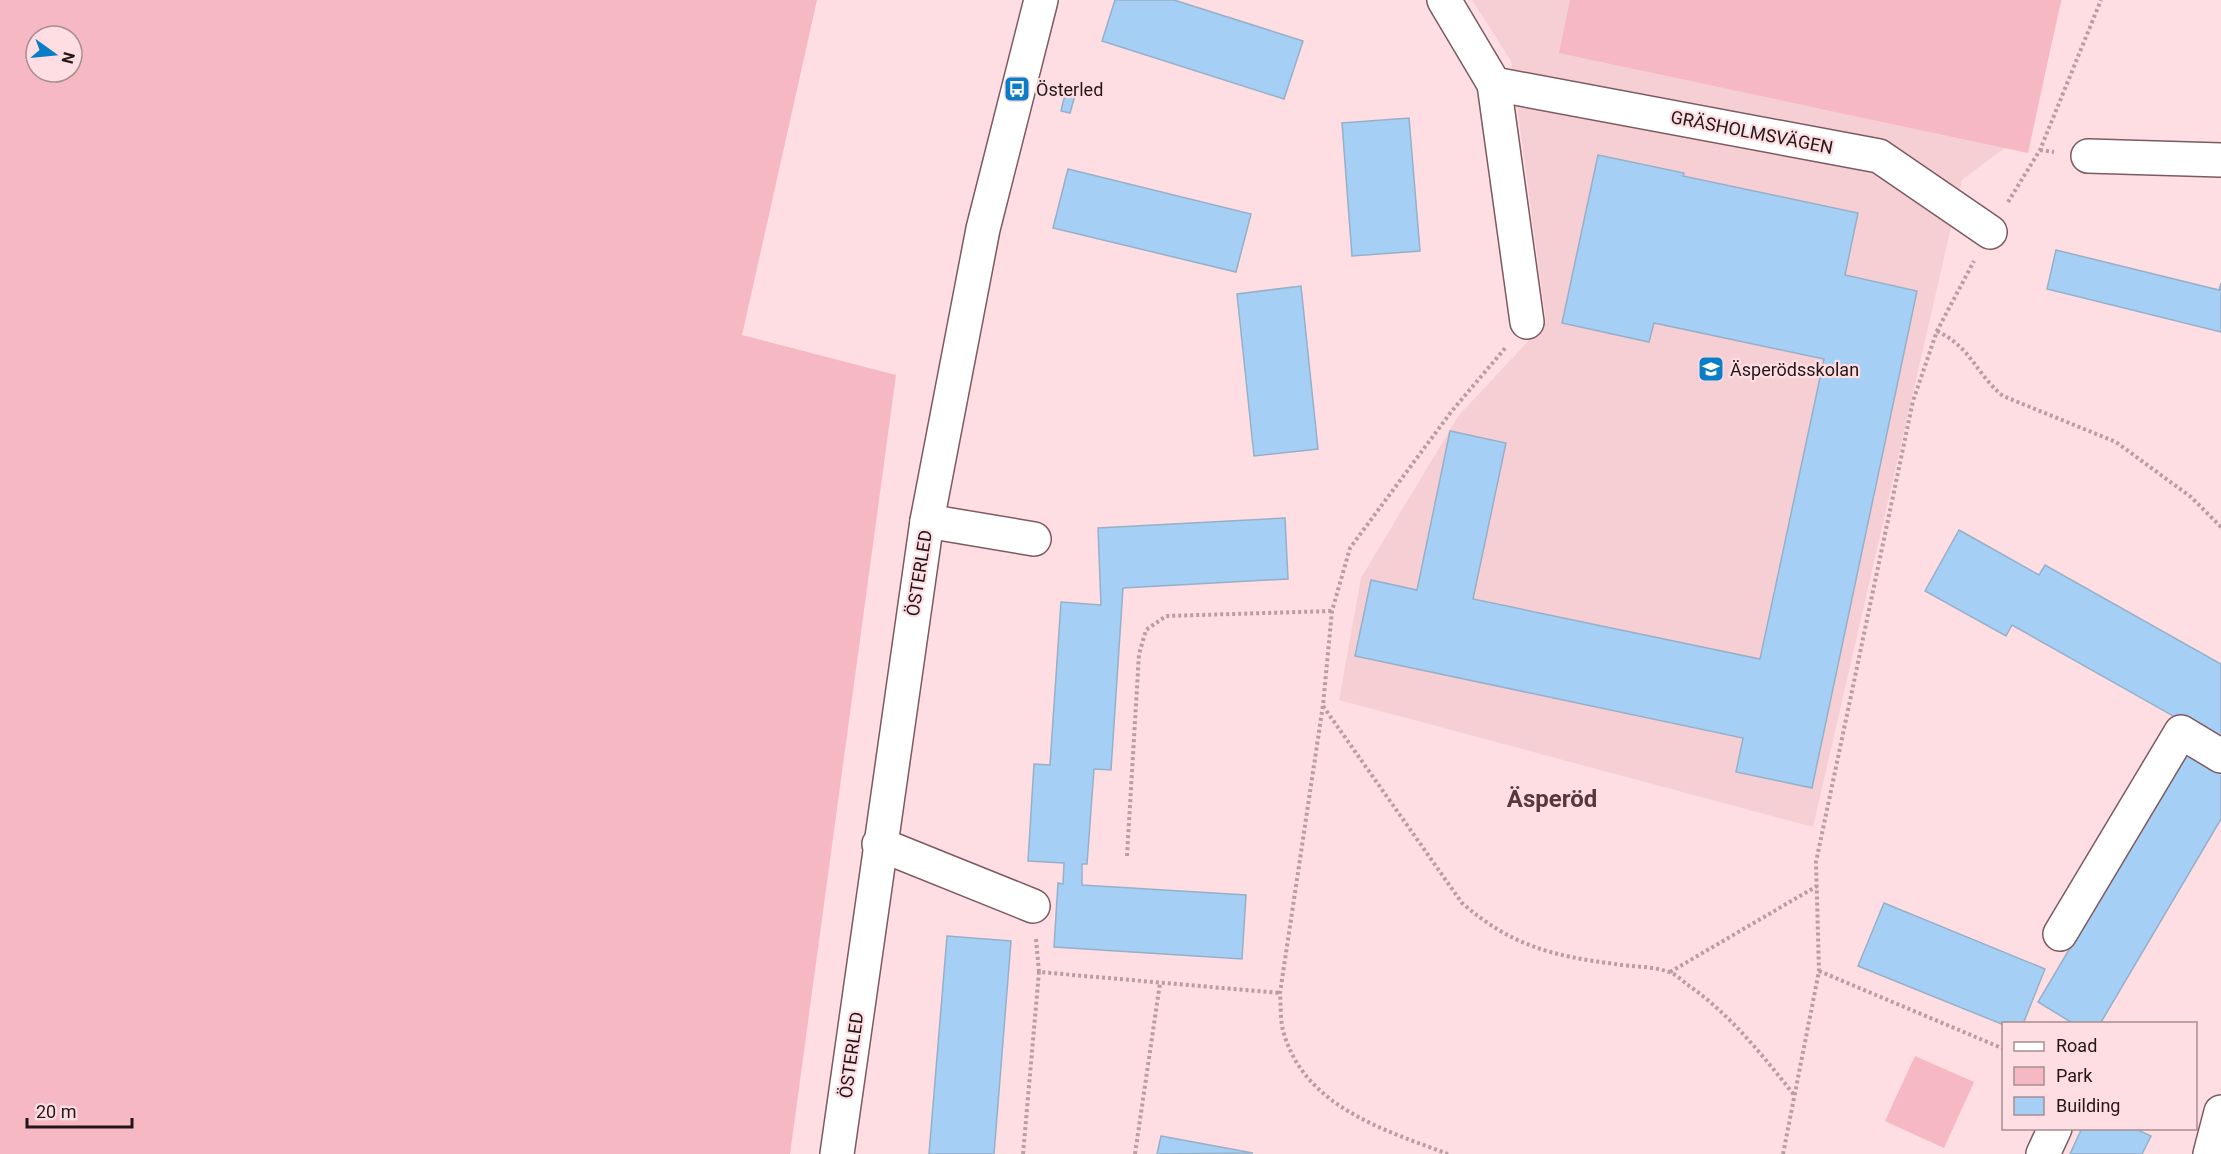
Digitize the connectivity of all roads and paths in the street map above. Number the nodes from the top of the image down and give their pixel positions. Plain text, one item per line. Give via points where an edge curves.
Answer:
1 (1041, 0) edge
2 (1444, 0) edge
3 (2101, 0) edge
4 (1494, 84) junction
5 (2088, 156) dead end
6 (2221, 160) edge
7 (1990, 232) junction
8 (1527, 322) joint
9 (1937, 331) junction
10 (927, 521) junction
11 (2221, 527) edge
12 (1034, 539) dead end
13 (1332, 611) junction
14 (1323, 705) junction
15 (2221, 756) edge
16 (879, 844) junction
17 (1127, 856) dead end
18 (1817, 886) junction
19 (1033, 906) dead end
20 (2060, 934) dead end
21 (1819, 971) junction
22 (1670, 972) junction
23 (1160, 983) junction
24 (1280, 993) junction
25 (2002, 1048) edge
26 (1795, 1096) junction
27 (2054, 1130) edge
28 (837, 1154) edge
29 (1023, 1154) edge
30 (1135, 1154) edge
31 (1448, 1154) edge
32 (1783, 1154) edge
33 (2043, 1154) edge

1 - 10 street, ÖSTERLED via 983,229
2 - 4 street
3 - 7 path via 2040,150
4 - 7 street, GRÄSHOLMSVÄGEN via 1879,156
4 - 8 street
5 - 6 street
7 - 9 path
8 - 13 path via 1451,412 1350,548
9 - 11 path via 1954,339 2003,396 2116,442 2191,497
9 - 18 path via 1913,401 1816,862
10 - 12 street
10 - 16 street, ÖSTERLED
13 - 14 path
13 - 17 path via 1166,616 1146,630 1139,654
14 - 22 path via 1462,903 1486,924 1544,951
14 - 24 path
15 - 20 street via 2181,732
16 - 19 street
16 - 28 street, ÖSTERLED
18 - 21 path
18 - 22 path
21 - 25 path
21 - 26 path
22 - 26 path via 1703,995 1757,1049
23 - 24 path
23 - 29 path via 1039,972
23 - 30 path
24 - 31 path via 1284,1034 1305,1075 1338,1107 1378,1128
26 - 32 path
27 - 33 street

